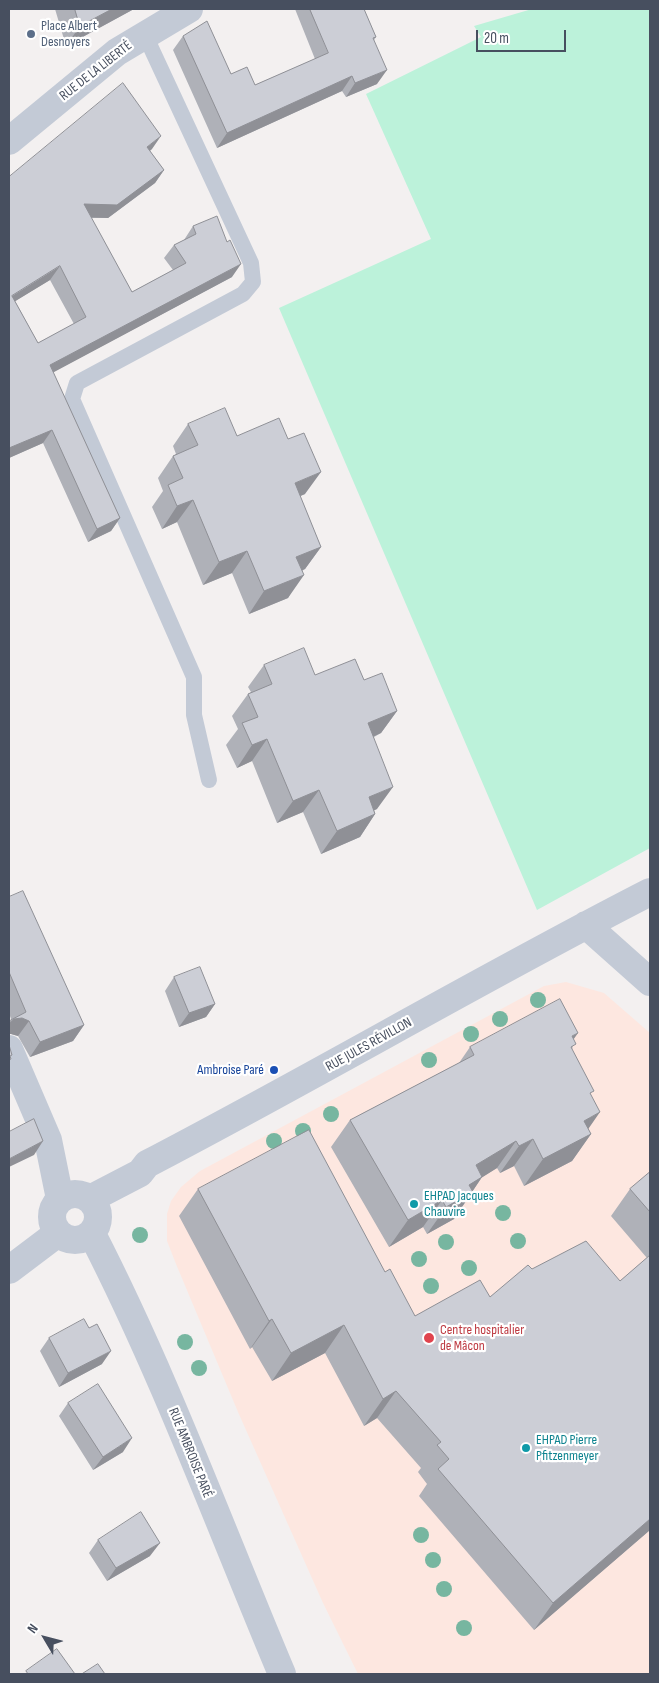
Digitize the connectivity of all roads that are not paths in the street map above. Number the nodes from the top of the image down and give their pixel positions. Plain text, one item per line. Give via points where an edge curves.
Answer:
1 (190, 9) edge
2 (145, 35) junction
3 (9, 142) edge
4 (209, 780) dead end
5 (650, 892) edge
6 (586, 925) junction
7 (650, 982) edge
8 (9, 1049) edge
9 (60, 1199) junction
10 (90, 1199) junction
11 (58, 1233) junction
12 (92, 1234) junction
13 (9, 1270) edge
14 (282, 1674) edge

1 - 2 street, RUE DE LA LIBERTÉ
2 - 3 street, RUE DE LA LIBERTÉ via 117,52
2 - 4 lane via 251,263 253,282 243,294 77,383 72,399 194,677 194,715
5 - 6 street, RUE JULES RÉVILLON
6 - 7 street
6 - 10 street, RUE JULES RÉVILLON via 147,1164 140,1173
8 - 9 street via 48,1140
9 - 10 street via 72,1194
9 - 11 street via 52,1219
10 - 12 street via 99,1216
11 - 12 street via 71,1240
11 - 13 street
12 - 14 street, RUE AMBROISE PARÉ via 170,1402

